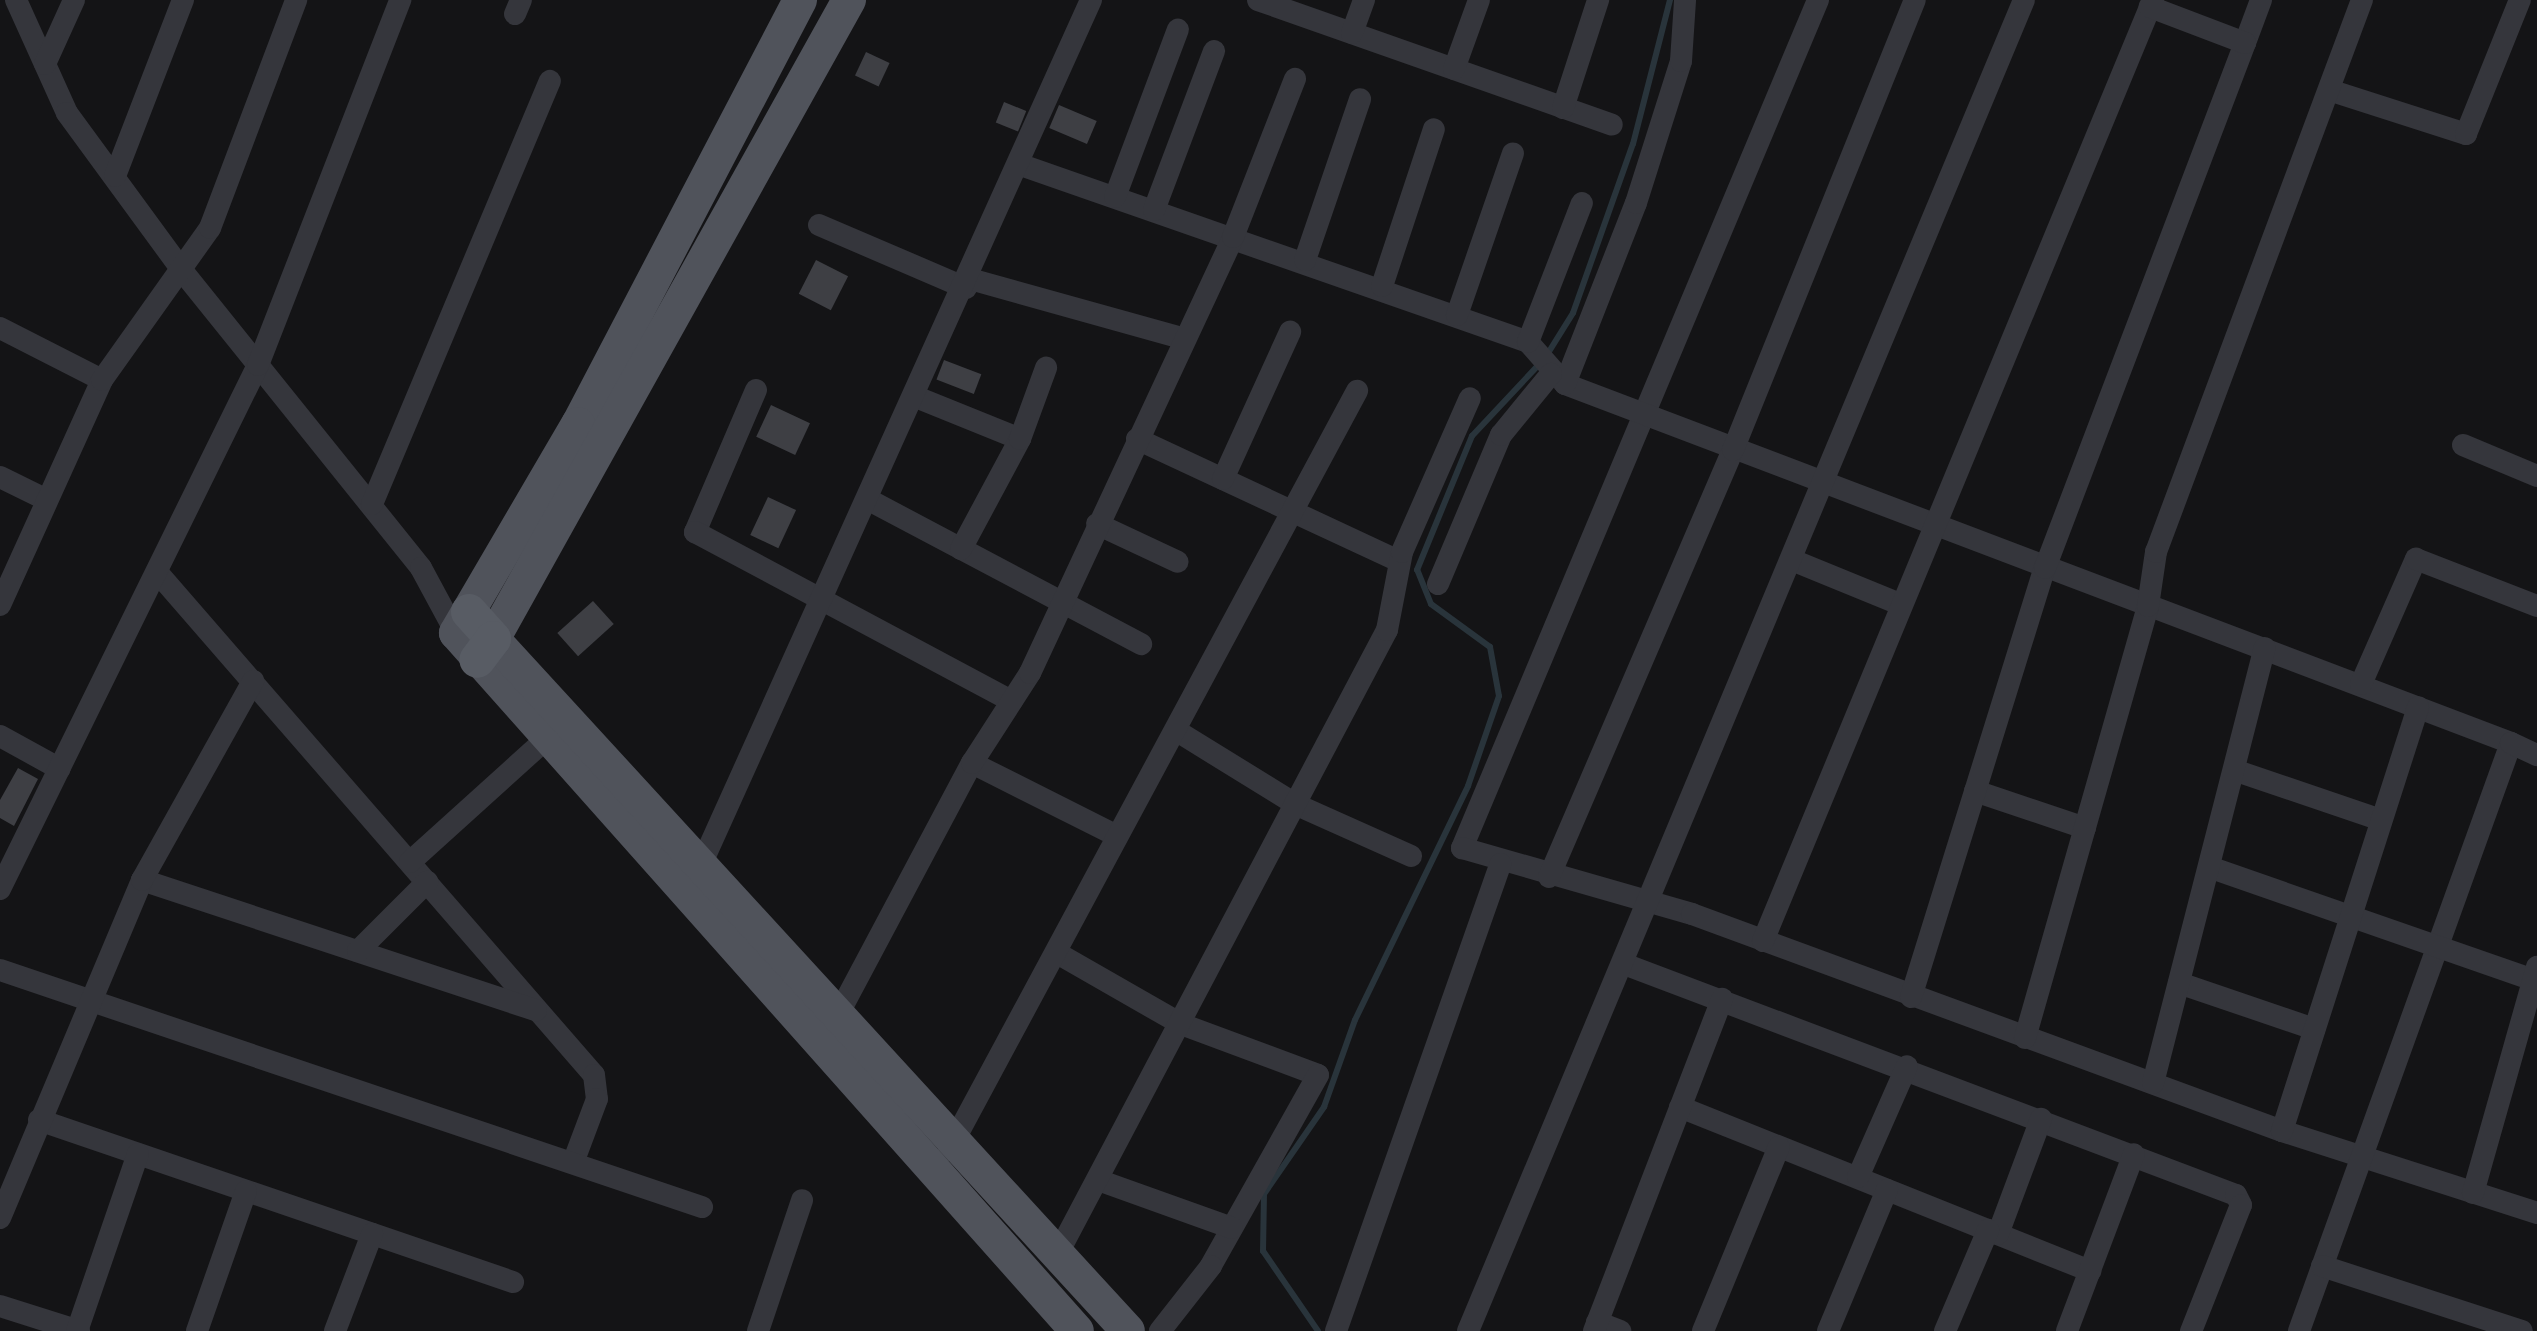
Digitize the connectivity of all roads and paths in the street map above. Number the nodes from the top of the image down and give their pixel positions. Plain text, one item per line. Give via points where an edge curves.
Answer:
1 (16, 0) edge
2 (74, 0) edge
3 (183, 0) edge
4 (296, 0) edge
5 (400, 0) edge
6 (800, 0) edge
7 (849, 0) edge
8 (1091, 0) edge
9 (1258, 0) edge
10 (1364, 0) edge
11 (1479, 0) edge
12 (1598, 0) edge
13 (1685, 0) edge
14 (1818, 0) edge
15 (1915, 0) edge
16 (2024, 0) edge
17 (2261, 0) edge
18 (2362, 0) edge
19 (2520, 0) edge
20 (2151, 4) edge
21 (1178, 29) dead end
22 (1352, 33) junction
23 (2245, 43) junction
24 (1214, 51) dead end
25 (45, 64) junction
26 (1454, 69) junction
27 (1295, 79) dead end
28 (550, 81) dead end
29 (2329, 90) junction
30 (1360, 99) dead end
31 (1563, 108) junction
32 (1612, 125) dead end
33 (1434, 129) dead end
34 (1513, 153) dead end
35 (1021, 165) junction
36 (115, 176) junction
37 (1115, 197) junction
38 (1582, 203) dead end
39 (1154, 210) junction
40 (819, 225) dead end
41 (1233, 237) junction
42 (1305, 260) junction
43 (184, 273) junction
44 (968, 284) junction
45 (1382, 286) junction
46 (1457, 315) junction
47 (0, 328) edge
48 (1290, 332) dead end
49 (1185, 339) junction
50 (1545, 364) junction
51 (258, 365) junction
52 (1046, 368) dead end
53 (102, 380) junction
54 (756, 390) dead end
55 (1357, 391) dead end
56 (916, 397) junction
57 (1470, 398) dead end
58 (1647, 415) junction
59 (1020, 439) junction
60 (1137, 439) junction
61 (2463, 445) dead end
62 (1733, 450) junction
63 (2537, 476) edge
64 (0, 477) edge
65 (1223, 479) junction
66 (1824, 485) junction
67 (47, 500) junction
68 (869, 500) junction
69 (372, 504) junction
70 (1295, 512) junction
71 (1097, 524) junction
72 (1931, 526) junction
73 (961, 549) junction
74 (1792, 560) junction
75 (1399, 561) junction
76 (1178, 562) dead end
77 (2045, 568) junction
78 (157, 572) junction
79 (1438, 584) dead end
80 (1060, 602) junction
81 (822, 603) junction
82 (1900, 604) junction
83 (0, 605) edge
84 (2148, 606) junction
85 (2537, 606) edge
86 (473, 636) junction
87 (1141, 644) dead end
88 (2265, 648) junction
89 (253, 681) junction
90 (2361, 684) junction
91 (1012, 701) junction
92 (2418, 707) junction
93 (1177, 731) junction
94 (0, 736) edge
95 (547, 738) junction
96 (2511, 743) junction
97 (2537, 755) edge
98 (972, 763) junction
99 (60, 769) junction
100 (2234, 770) junction
101 (1975, 791) junction
102 (1297, 805) junction
103 (2381, 820) junction
104 (2085, 828) junction
105 (1117, 836) junction
106 (1411, 856) dead end
107 (410, 862) junction
108 (1500, 864) junction
109 (2209, 867) junction
110 (1549, 877) junction
111 (142, 880) junction
112 (694, 880) junction
113 (2, 881) edge
114 (427, 882) junction
115 (1648, 903) junction
116 (2348, 916) junction
117 (1763, 941) junction
118 (2440, 950) junction
119 (358, 951) junction
120 (1057, 953) junction
121 (1624, 964) junction
122 (0, 970) edge
123 (2536, 975) edge
124 (2179, 983) junction
125 (1911, 997) junction
126 (86, 999) junction
127 (1722, 999) junction
128 (538, 1011) junction
129 (1181, 1024) junction
130 (829, 1029) junction
131 (2314, 1029) junction
132 (2025, 1038) junction
133 (1907, 1066) junction
134 (2153, 1083) junction
135 (1680, 1107) junction
136 (2041, 1119) junction
137 (39, 1120) junction
138 (2282, 1131) junction
139 (954, 1143) junction
140 (1779, 1147) junction
141 (138, 1154) junction
142 (2134, 1154) junction
143 (2365, 1159) junction
144 (573, 1163) junction
145 (933, 1170) junction
146 (1858, 1177) junction
147 (1098, 1180) junction
148 (1887, 1190) junction
149 (246, 1191) junction
150 (2473, 1193) junction
151 (802, 1200) dead end
152 (702, 1207) dead end
153 (2537, 1213) edge
154 (0, 1218) edge
155 (1232, 1228) junction
156 (1993, 1232) junction
157 (372, 1234) junction
158 (1057, 1255) junction
159 (2322, 1266) junction
160 (2090, 1271) junction
161 (513, 1282) dead end
162 (0, 1306) edge
163 (1596, 1327) edge
164 (78, 1331) edge
165 (197, 1331) edge
166 (335, 1331) edge
167 (758, 1331) edge
168 (1077, 1331) edge
169 (1128, 1331) edge
170 (1160, 1331) edge
171 (1336, 1331) edge
172 (1468, 1331) edge
173 (1620, 1331) edge
174 (1703, 1331) edge
175 (1828, 1331) edge
176 (1945, 1331) edge
177 (2067, 1331) edge
178 (2191, 1331) edge
179 (2299, 1331) edge
180 (2522, 1331) edge

1 - 25 street
2 - 25 street
3 - 36 street
4 - 43 street via 210,228
5 - 51 street
6 - 86 main road
7 - 86 main road
8 - 35 street
9 - 22 street
10 - 22 street
11 - 26 street
12 - 31 street
13 - 50 street via 1681,61 1636,203
14 - 58 street
15 - 62 street
16 - 66 street
17 - 23 street
18 - 29 street
19 - 29 street via 2466,134
20 - 23 street
20 - 72 street
21 - 37 street
22 - 26 street
23 - 77 street
24 - 39 street
25 - 36 street via 67,113
26 - 31 street
27 - 41 street
28 - 69 street
29 - 84 street via 2156,552
30 - 42 street
31 - 32 street
33 - 45 street
34 - 46 street
35 - 37 street
35 - 44 street
36 - 43 street
37 - 39 street
38 - 50 street
39 - 41 street
40 - 44 street
41 - 42 street
41 - 49 street
42 - 45 street
43 - 51 street
43 - 53 street via 134,327
44 - 49 street
44 - 56 street
45 - 46 street
46 - 50 street
47 - 53 street
48 - 65 street
49 - 60 street
50 - 58 street
50 - 79 street via 1501,435
51 - 69 street
51 - 78 street
52 - 59 street
53 - 67 street
54 - 81 street via 694,528
55 - 70 street
56 - 59 street
56 - 68 street
57 - 75 street
58 - 62 street
58 - 108 street via 1572,573 1462,844
59 - 73 street
60 - 65 street
60 - 71 street
61 - 63 street
62 - 66 street
62 - 110 street
64 - 67 street
65 - 70 street
66 - 72 street
66 - 74 street
67 - 83 street
68 - 73 street
68 - 81 street
69 - 86 street
70 - 75 street
70 - 93 street
71 - 76 street
71 - 80 street
72 - 77 street
72 - 82 street
73 - 80 street
74 - 82 street
74 - 115 street
75 - 102 street via 1387,630
77 - 84 street
77 - 101 street
78 - 89 street
78 - 99 street
80 - 87 street
80 - 91 street
81 - 91 street
81 - 112 street
82 - 117 street
84 - 88 street
84 - 104 street
85 - 90 street via 2416,559
86 - 95 main road
86 - 112 main road
88 - 90 street
88 - 100 street
89 - 107 street
89 - 111 street
90 - 92 street
91 - 98 street
92 - 96 street
92 - 103 street
93 - 102 street
93 - 105 street
94 - 99 street
95 - 107 street
95 - 112 main road
96 - 97 street
96 - 118 street
98 - 105 street
98 - 130 street
99 - 113 street
100 - 103 street
100 - 109 street
101 - 104 street
101 - 125 street
102 - 106 street
102 - 129 street
103 - 116 street
104 - 132 street
105 - 120 street
107 - 114 street
108 - 110 street
108 - 171 street
109 - 116 street
109 - 124 street
110 - 115 street
111 - 119 street
111 - 126 street
112 - 130 main road
114 - 119 street
114 - 128 street
115 - 117 street
115 - 121 street
116 - 118 street
116 - 131 street
117 - 125 street
118 - 123 street
118 - 143 street
119 - 128 street
120 - 129 street
120 - 139 street
121 - 127 street
121 - 172 street
122 - 126 street
123 - 150 street
124 - 131 street
124 - 134 street
125 - 132 street
126 - 137 street
126 - 144 street
127 - 133 street
127 - 135 street
128 - 144 street via 598,1088
129 - 147 street
129 - 155 street via 1318,1075
130 - 139 main road
130 - 145 main road
131 - 138 street
132 - 134 street
133 - 136 street
133 - 146 street
134 - 138 street
135 - 140 street
135 - 163 street
136 - 142 street
136 - 156 street
137 - 141 street
137 - 154 street
138 - 143 street
139 - 145 street
139 - 158 main road
140 - 146 street
140 - 174 street
141 - 149 street
141 - 164 street
142 - 160 street
142 - 178 street via 2241,1199
143 - 150 street
143 - 159 street
144 - 152 street
145 - 168 main road
146 - 148 street
147 - 155 street
147 - 158 street
148 - 156 street
148 - 175 street
149 - 157 street
149 - 165 street
150 - 153 street
151 - 167 street
155 - 170 street
156 - 160 street
156 - 176 street
157 - 161 street
157 - 166 street
158 - 169 main road
159 - 179 street
159 - 180 street
160 - 177 street
162 - 164 street
163 - 173 street

